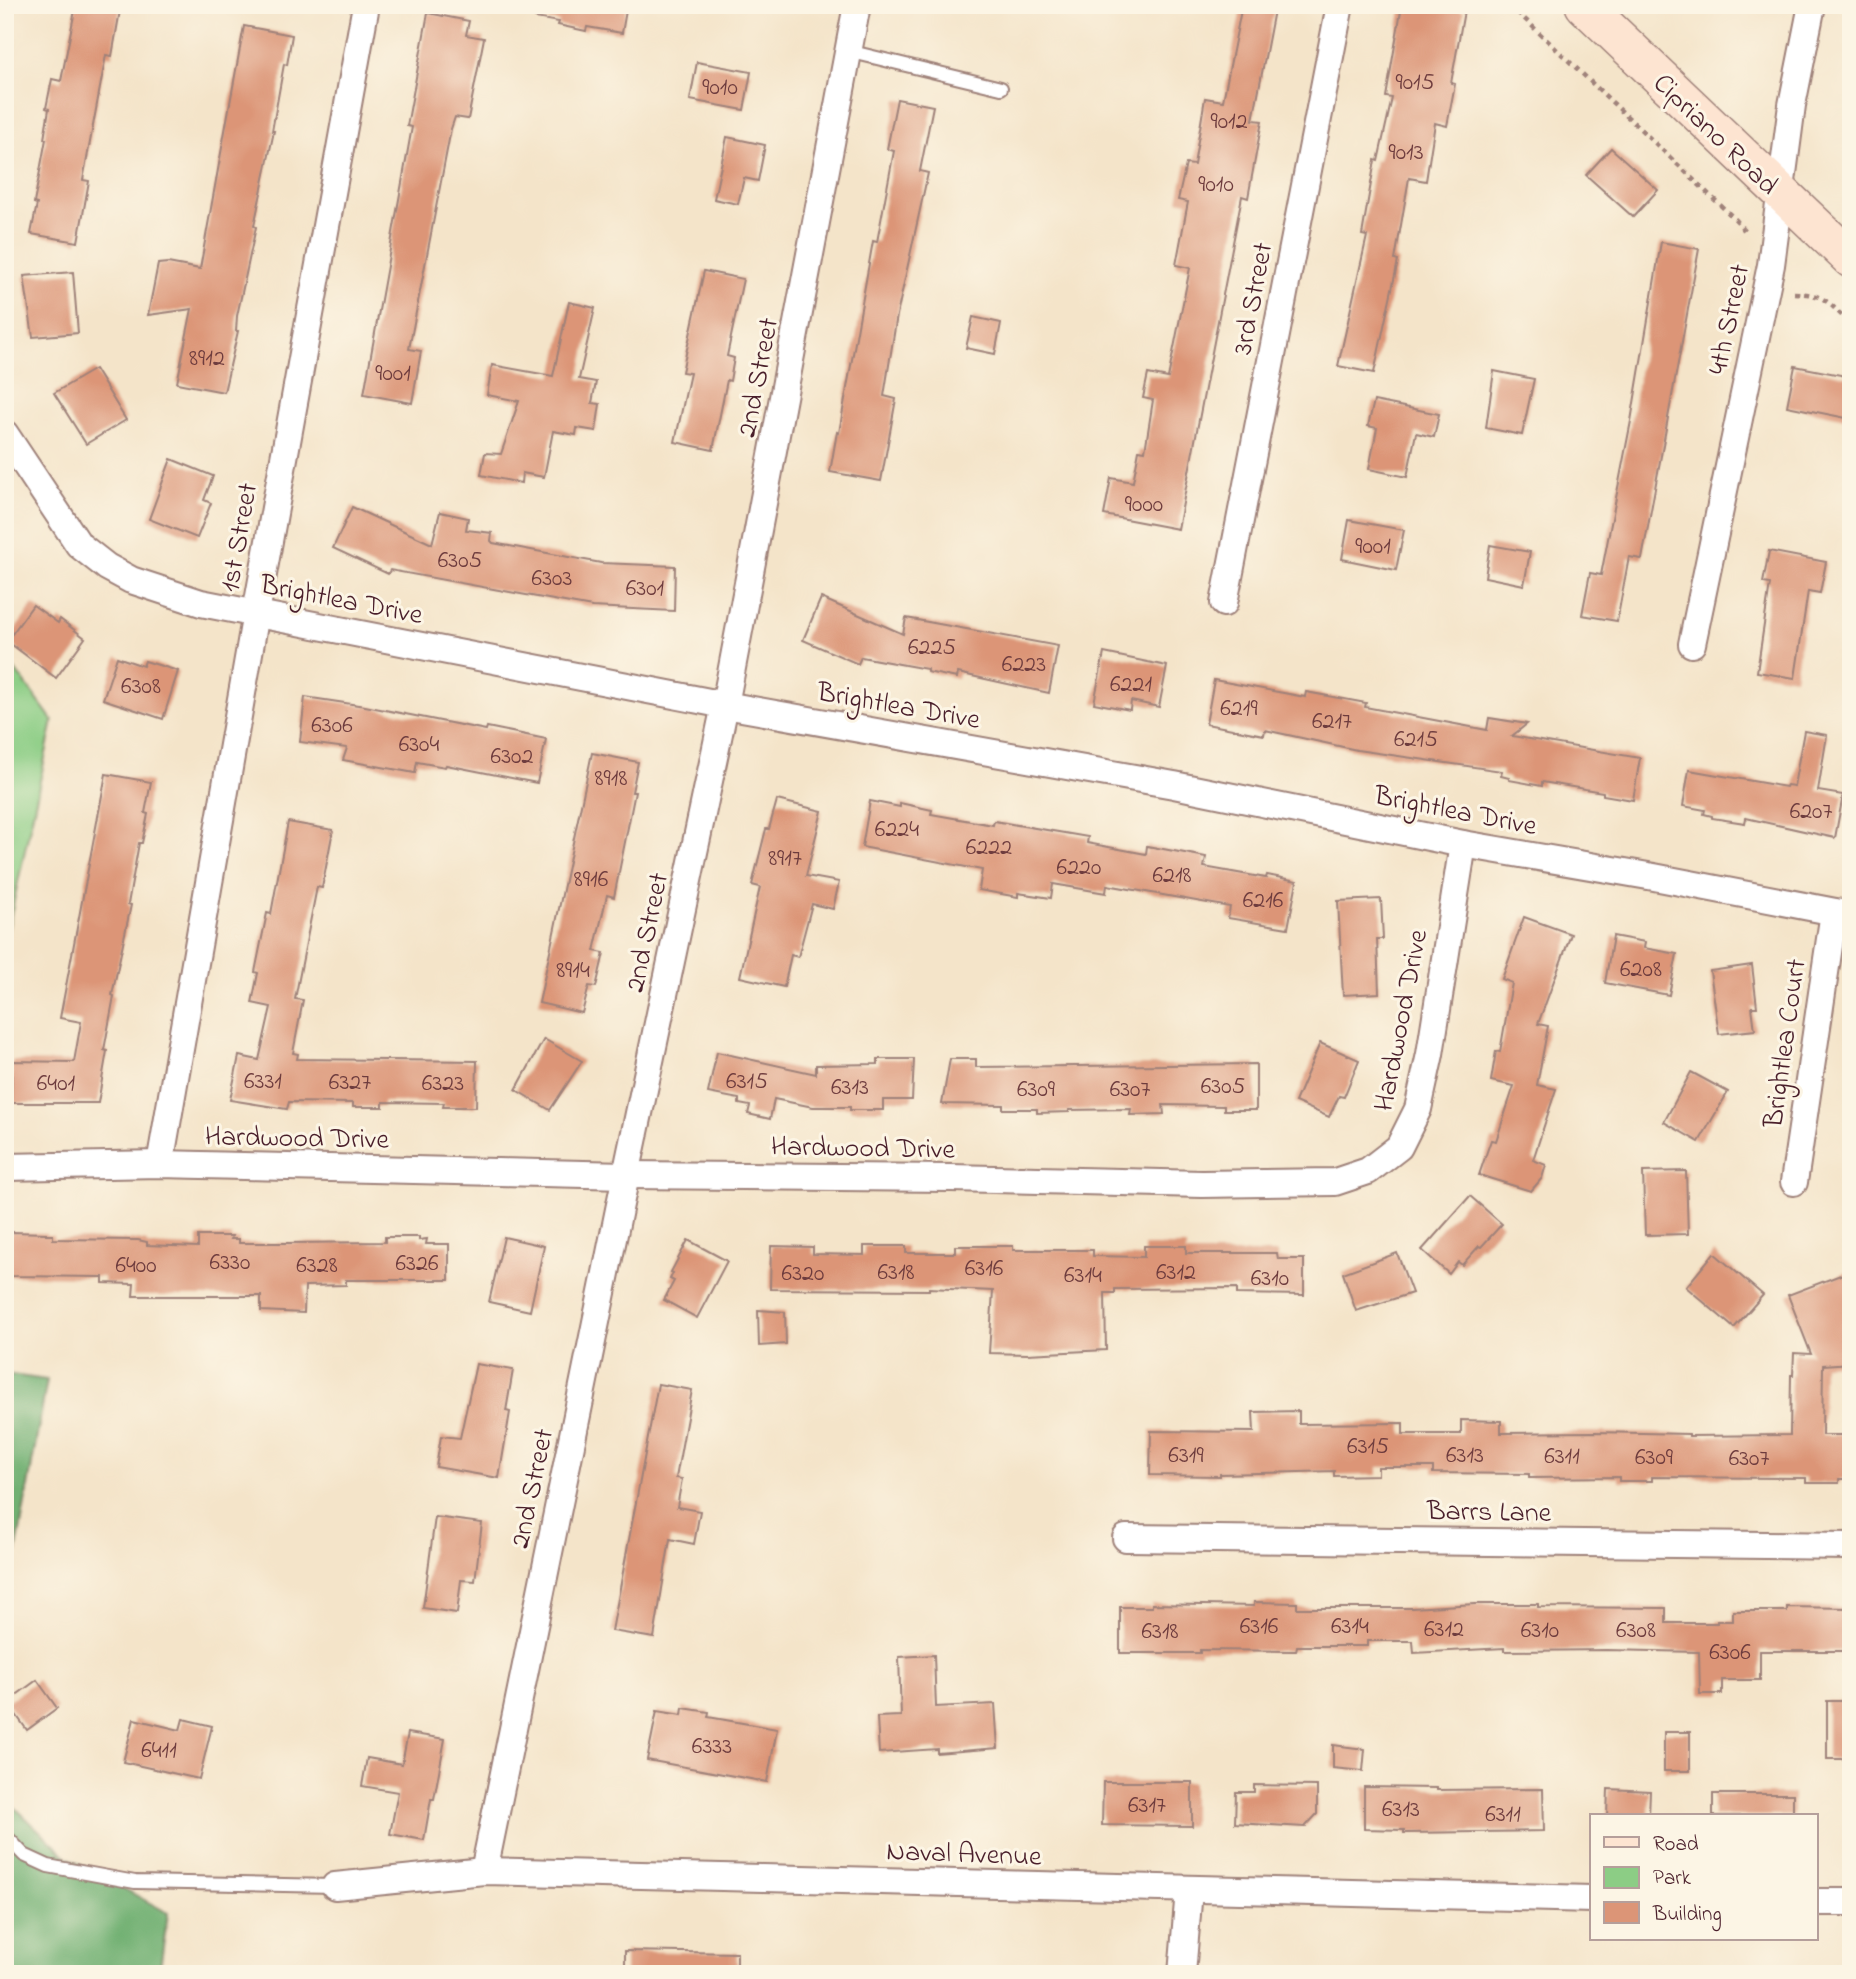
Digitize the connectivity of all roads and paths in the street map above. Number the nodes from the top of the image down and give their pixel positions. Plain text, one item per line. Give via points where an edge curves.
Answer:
1 (366, 5) edge
2 (856, 5) edge
3 (1340, 5) edge
4 (1510, 5) edge
5 (1584, 5) edge
6 (1812, 5) edge
7 (848, 51) junction
8 (1001, 88) dead end
9 (1779, 192) junction
10 (1851, 259) edge
11 (1771, 265) junction
12 (1851, 324) edge
13 (5, 434) edge
14 (1224, 603) dead end
15 (256, 614) junction
16 (1692, 644) dead end
17 (725, 705) junction
18 (1463, 844) junction
19 (1842, 913) edge
20 (160, 1164) junction
21 (5, 1167) edge
22 (626, 1175) junction
23 (1794, 1182) dead end
24 (1126, 1538) dead end
25 (1851, 1546) edge
26 (5, 1835) edge
27 (484, 1871) junction
28 (335, 1886) joint
29 (1189, 1890) junction
30 (1590, 1899) edge
31 (1818, 1902) edge
32 (1851, 1902) edge
33 (1182, 1974) edge

1 - 15 street, 1st Street
2 - 7 street, 2nd Street
3 - 14 street, 3rd Street
4 - 11 path via 1737,220
5 - 9 street, Cipriano Road
6 - 9 street, 4th Street
7 - 8 lane
7 - 17 street, 2nd Street
9 - 10 street, Cipriano Road
9 - 11 street, 4th Street
11 - 12 path via 1794,294 1815,294
11 - 16 street, 4th Street
13 - 15 street, Brightlea Drive via 79,545 107,566 155,589
15 - 17 street, Brightlea Drive
15 - 20 street, 1st Street
17 - 18 street, Brightlea Drive via 1174,785
17 - 22 street, 2nd Street
18 - 19 street, Brightlea Drive
18 - 22 street, Hardwood Drive via 1418,1109 1399,1147 1368,1171 1335,1182 1215,1184
19 - 23 street, Brightlea Court
20 - 21 street, Hardwood Drive
20 - 22 street, Hardwood Drive
22 - 27 street, 2nd Street
24 - 25 street, Barrs Lane
26 - 28 lane via 24,1855 48,1866 135,1882
27 - 28 street, Naval Avenue
27 - 29 street, Naval Avenue
29 - 30 street, Naval Avenue
29 - 33 street
31 - 32 street

